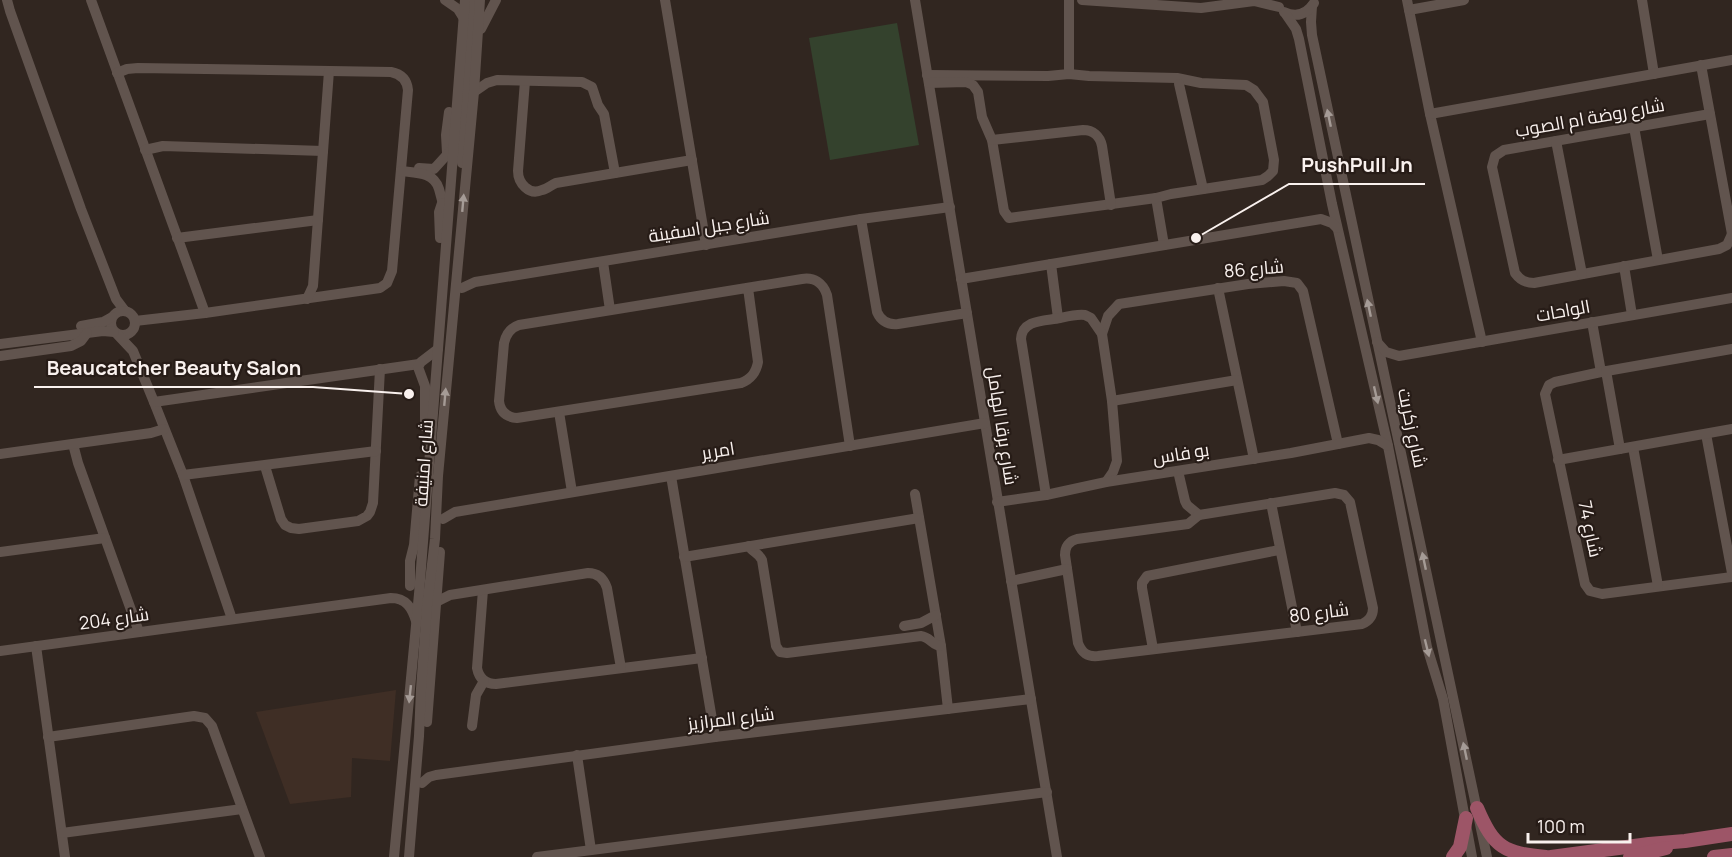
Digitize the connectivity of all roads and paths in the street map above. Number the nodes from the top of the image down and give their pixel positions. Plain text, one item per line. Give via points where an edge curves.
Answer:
1 (7, 0) edge
2 (90, 0) edge
3 (445, 0) edge
4 (465, 0) edge
5 (472, 0) edge
6 (480, 0) edge
7 (496, 0) edge
8 (665, 0) edge
9 (915, 0) edge
10 (1069, 0) edge
11 (1082, 0) edge
12 (1464, 0) edge
13 (1642, 0) edge
14 (1238, 1) edge
15 (1313, 3) edge
16 (1408, 5) edge
17 (1280, 7) edge
18 (464, 17) junction
19 (478, 35) junction
20 (1732, 60) edge
21 (1701, 65) junction
22 (476, 66) junction
23 (329, 71) junction
24 (117, 74) junction
25 (1069, 74) junction
26 (1654, 74) junction
27 (928, 79) junction
28 (497, 80) junction
29 (525, 81) junction
30 (1194, 82) junction
31 (1084, 83) dead end
32 (1179, 84) junction
33 (474, 92) junction
34 (1430, 114) junction
35 (1710, 114) junction
36 (1634, 127) junction
37 (992, 141) junction
38 (1556, 141) junction
39 (145, 150) junction
40 (323, 151) junction
41 (450, 152) junction
42 (692, 160) junction
43 (401, 167) junction
44 (615, 173) junction
45 (466, 174) junction
46 (1203, 189) junction
47 (1156, 198) junction
48 (442, 203) junction
49 (1332, 204) junction
50 (1111, 205) junction
51 (950, 207) junction
52 (448, 217) junction
53 (861, 219) junction
54 (1322, 219) junction
55 (318, 220) junction
56 (1337, 228) junction
57 (1732, 234) edge
58 (177, 238) junction
59 (706, 245) junction
60 (1164, 245) junction
61 (459, 246) junction
62 (1658, 260) junction
63 (603, 262) junction
64 (1052, 264) junction
65 (1624, 266) junction
66 (1582, 274) junction
67 (464, 276) junction
68 (961, 279) junction
69 (475, 282) junction
70 (313, 286) junction
71 (462, 288) junction
72 (748, 288) junction
73 (1218, 288) junction
74 (324, 296) junction
75 (1732, 298) edge
76 (307, 299) junction
77 (454, 310) junction
78 (610, 310) junction
79 (205, 313) junction
80 (967, 313) junction
81 (117, 314) junction
82 (1632, 315) junction
83 (1058, 318) junction
84 (1592, 322) junction
85 (433, 323) dead end
86 (134, 326) junction
87 (87, 333) junction
88 (116, 333) junction
89 (1102, 334) junction
90 (0, 337) edge
91 (1376, 341) junction
92 (1482, 342) junction
93 (0, 344) edge
94 (438, 348) junction
95 (1732, 349) edge
96 (133, 351) junction
97 (0, 356) edge
98 (1399, 356) junction
99 (419, 364) junction
100 (380, 369) junction
101 (1603, 372) junction
102 (1385, 379) junction
103 (1237, 380) junction
104 (425, 394) junction
105 (1112, 401) junction
106 (154, 402) junction
107 (432, 412) junction
108 (559, 412) junction
109 (1382, 420) junction
110 (986, 423) junction
111 (164, 429) junction
112 (1732, 429) edge
113 (1706, 434) junction
114 (1369, 438) junction
115 (73, 444) junction
116 (1338, 444) junction
117 (850, 446) junction
118 (1388, 446) junction
119 (1633, 447) junction
120 (1620, 449) junction
121 (376, 451) junction
122 (0, 454) edge
123 (1254, 459) junction
124 (1558, 460) junction
125 (264, 466) junction
126 (1178, 471) junction
127 (183, 476) junction
128 (438, 476) junction
129 (671, 476) junction
130 (1106, 482) junction
131 (572, 492) junction
132 (915, 494) dead end
133 (1046, 495) junction
134 (997, 502) junction
135 (1271, 503) junction
136 (444, 504) junction
137 (455, 512) junction
138 (1199, 515) junction
139 (919, 518) junction
140 (442, 525) junction
141 (105, 538) junction
142 (434, 546) junction
143 (748, 546) junction
144 (1280, 550) junction
145 (0, 552) edge
146 (684, 557) junction
147 (421, 566) junction
148 (1067, 569) junction
149 (1732, 575) edge
150 (1011, 581) junction
151 (410, 586) junction
152 (1658, 586) junction
153 (483, 590) junction
154 (437, 597) junction
155 (397, 598) junction
156 (936, 615) junction
157 (232, 619) junction
158 (417, 624) junction
159 (904, 626) dead end
160 (139, 632) junction
161 (1297, 632) junction
162 (36, 646) junction
163 (941, 646) junction
164 (1153, 649) junction
165 (0, 651) edge
166 (702, 658) junction
167 (621, 668) junction
168 (484, 681) junction
169 (1031, 699) junction
170 (948, 709) junction
171 (472, 726) dead end
172 (48, 737) junction
173 (715, 737) junction
174 (421, 753) junction
175 (577, 755) junction
176 (423, 767) junction
177 (436, 775) junction
178 (422, 783) junction
179 (1047, 792) junction
180 (1477, 808) junction
181 (243, 809) junction
182 (1466, 818) junction
183 (412, 824) junction
184 (62, 833) junction
185 (1732, 834) edge
186 (1685, 841) junction
187 (591, 850) junction
188 (65, 857) edge
189 (260, 857) edge
190 (394, 857) edge
191 (409, 857) edge
192 (537, 857) edge
193 (1057, 857) edge
194 (1453, 857) edge
195 (1472, 857) edge
196 (1487, 857) edge
197 (1546, 857) edge
198 (1551, 857) edge
199 (1630, 857) edge

1 - 81 street via 116,299
2 - 24 street
3 - 18 street
4 - 18 street, شارع امنيفة
5 - 45 street via 461,144
6 - 19 street, شارع امنيفة
7 - 19 street
8 - 42 street
9 - 27 street, شارع برقا الهامل
10 - 25 street
11 - 14 street via 1201,8
12 - 16 street
13 - 26 street
14 - 17 street
15 - 17 street via 1300,15 1290,15
91 -> 15 street, شارع زكريت via 1312,35
16 - 34 street
17 - 49 street, شارع زكريت via 1299,39
18 - 41 street, شارع امنيفة
19 - 22 street, شارع امنيفة
20 - 21 street
21 - 26 street
21 - 35 street, شارع روضة ام الصوب
22 - 28 street
22 - 33 street, شارع امنيفة
23 - 24 street via 138,68
23 - 40 street
23 - 43 street via 391,72 405,79 408,90
24 - 39 street
25 - 27 street
25 - 30 street
26 - 34 street
27 - 37 street via 973,85
27 - 51 street, شارع برقا الهامل
28 - 29 street
28 - 33 street
29 - 44 street via 582,82 592,87 604,114
29 - 44 street via 518,171 523,186 539,191 556,183
30 - 32 street
30 - 46 street via 1241,84 1258,93 1274,160 1271,174 1262,180
31 - 32 street
32 - 46 street
33 - 45 street, شارع امنيفة
34 - 92 street
35 - 36 street, شارع روضة ام الصوب
35 - 57 street, شارع روضة ام الصوب
36 - 38 street, شارع روضة ام الصوب
36 - 62 street
37 - 50 street via 1091,131 1101,142
37 - 50 street via 1004,211 1009,218
38 - 66 street
38 - 66 street, شارع روضة ام الصوب via 1500,152 1492,167 1518,277 1529,283
39 - 40 street via 163,146
39 - 58 street
40 - 55 street
41 - 43 street via 434,170
41 - 52 street, شارع امنيفة
42 - 44 street
42 - 59 street
43 - 48 street via 429,176 437,184
43 - 74 street via 390,280 380,288
61 -> 45 street, شارع امنيفة
46 - 47 street
47 - 50 street
47 - 60 street
48 - 52 street
48 - 85 street
49 - 54 street
49 - 56 street, شارع زكريت
51 - 53 street, شارع جبل اسفينة
51 - 68 street, شارع برقا الهامل
52 - 94 street, شارع امنيفة
53 - 59 street, شارع جبل اسفينة
53 - 80 street via 877,312 884,321 898,324
54 - 56 street
54 - 60 street
55 - 58 street
55 - 70 street
56 -> 109 street, شارع زكريت
57 - 62 street, شارع روضة ام الصوب via 1727,245 1719,249
58 - 79 street
59 - 63 street, شارع جبل اسفينة
60 - 64 street
61 - 67 street via 465,258
61 - 77 street, شارع امنيفة
62 - 65 street, شارع روضة ام الصوب
63 - 69 street, شارع جبل اسفينة
63 - 78 street
64 - 68 street
64 - 83 street
65 - 66 street, شارع روضة ام الصوب
65 - 82 street
67 - 69 street
67 - 71 street
68 - 80 street, شارع برقا الهامل
69 - 71 street, شارع جبل اسفينة
70 - 74 street
70 - 76 street
71 - 77 street via 460,303
72 - 78 street
72 - 108 street via 758,362 746,381
72 - 117 street via 806,278 824,287
73 - 89 street, شارع 86 via 1119,304 1108,316
73 - 103 street
73 - 116 street, شارع 86 via 1287,281 1301,286
74 - 76 street
75 - 82 street, الواحات
76 - 79 street
128 -> 77 street, شارع امنيفة
78 - 108 street via 519,325 506,335 499,401 503,412 517,418
79 - 86 street
80 - 110 street, شارع برقا الهامل
81 - 86 street via 130,313
81 - 88 street via 112,327
81 - 90 street via 94,324
82 - 84 street, الواحات
83 - 89 street via 1081,314 1091,318
83 - 133 street via 1033,322 1021,335
84 - 92 street, الواحات
84 - 101 street
86 - 88 street via 122,335
86 - 96 street
87 - 88 street
87 - 93 street
87 - 97 street via 71,346
88 - 96 street
89 - 105 street
91 - 98 street via 1386,352
91 - 102 street, شارع زكريت
92 - 98 street, الواحات
94 - 99 street
94 - 107 street, شارع امنيفة
95 - 101 street, شارع 74
96 - 106 street
98 - 102 street via 1389,366
99 - 100 street
99 - 104 street
100 - 106 street
100 - 121 street
101 - 120 street
101 - 124 street, شارع 74 via 1555,382 1545,390
180 -> 102 street, شارع زكريت
103 - 105 street
103 - 123 street
104 - 107 street
104 - 151 street
105 - 130 street via 1117,462
106 - 111 street
107 - 147 street, شارع امنيفة
108 - 131 street
109 - 114 street
109 - 118 street, شارع زكريت
110 - 117 street, امرير
110 - 134 street, شارع برقا الهامل
111 - 115 street
111 - 127 street
112 - 113 street
113 - 119 street
113 - 149 street
114 - 116 street, بو فاس
114 - 118 street
115 - 122 street
115 - 141 street
116 - 123 street, بو فاس
117 - 129 street, امرير
118 -> 182 street, شارع زكريت via 1427,647 1443,699
119 - 120 street
119 - 152 street
120 - 124 street
121 - 125 street
121 - 125 street via 373,503 370,512 358,521 295,529 285,525
123 - 126 street, بو فاس
124 - 152 street, شارع 74 via 1587,588 1602,594
125 - 127 street
126 - 130 street, بو فاس
126 - 138 street via 1185,501
127 - 157 street
128 - 136 street via 444,486
128 - 142 street, شارع امنيفة
129 - 131 street, امرير
129 - 146 street
130 - 133 street, بو فاس
131 - 137 street, امرير
132 - 139 street
133 - 134 street, بو فاس
134 - 150 street, شارع برقا الهامل
135 - 138 street, شارع 80
135 - 144 street
135 - 161 street, شارع 80 via 1335,493 1347,496 1373,608 1370,619 1362,624
136 - 137 street
136 - 140 street
137 - 140 street, امرير
138 - 148 street, شارع 80 via 1188,524 1074,540 1066,549
139 - 143 street
139 - 156 street
140 - 142 street
140 - 154 street
141 - 145 street
141 - 160 street
142 - 174 street, شارع امنيفة via 427,606
143 - 146 street
143 - 163 street via 762,560 780,652 921,636
144 - 161 street
144 - 164 street via 1147,576 1142,588
146 - 166 street
147 - 151 street
147 - 158 street, شارع امنيفة
148 - 150 street
148 - 164 street, شارع 80 via 1078,643 1085,654
149 - 152 street, شارع 74
150 - 169 street, شارع برقا الهامل
151 - 155 street
153 - 154 street
153 - 167 street via 588,573 599,576 607,588
153 - 168 street via 477,668
154 - 174 street
155 - 157 street, شارع 204
155 - 158 street via 408,604
156 - 159 street
156 - 163 street
157 - 160 street, شارع 204
158 -> 190 street, شارع امنيفة
160 - 162 street, شارع 204
161 - 164 street, شارع 80
162 - 165 street, شارع 204
162 - 172 street
163 - 170 street
166 - 167 street
166 - 173 street
167 - 168 street via 496,684
168 - 171 street via 476,695
169 - 170 street, شارع المرازيز
169 - 179 street, شارع برقا الهامل
170 - 173 street, شارع المرازيز
172 - 181 street via 201,717 212,726
172 - 184 street
173 - 175 street, شارع المرازيز
174 - 176 street
174 - 183 street, شارع امنيفة
175 - 177 street, شارع المرازيز
175 - 187 street
176 - 177 street
176 - 178 street
177 - 178 street, شارع المرازيز
178 - 183 street via 420,808
179 - 187 street
179 - 193 street, شارع برقا الهامل
180 - 196 street, شارع زكريت
180 - 197 main road via 1500,845 1516,853
181 - 184 street
181 - 189 street
182 - 194 main road via 1460,846
182 - 195 street, شارع زكريت
183 - 191 street, شارع امنيفة
184 - 188 street
185 - 186 main road
186 - 198 main road
186 - 199 main road
187 - 192 street

